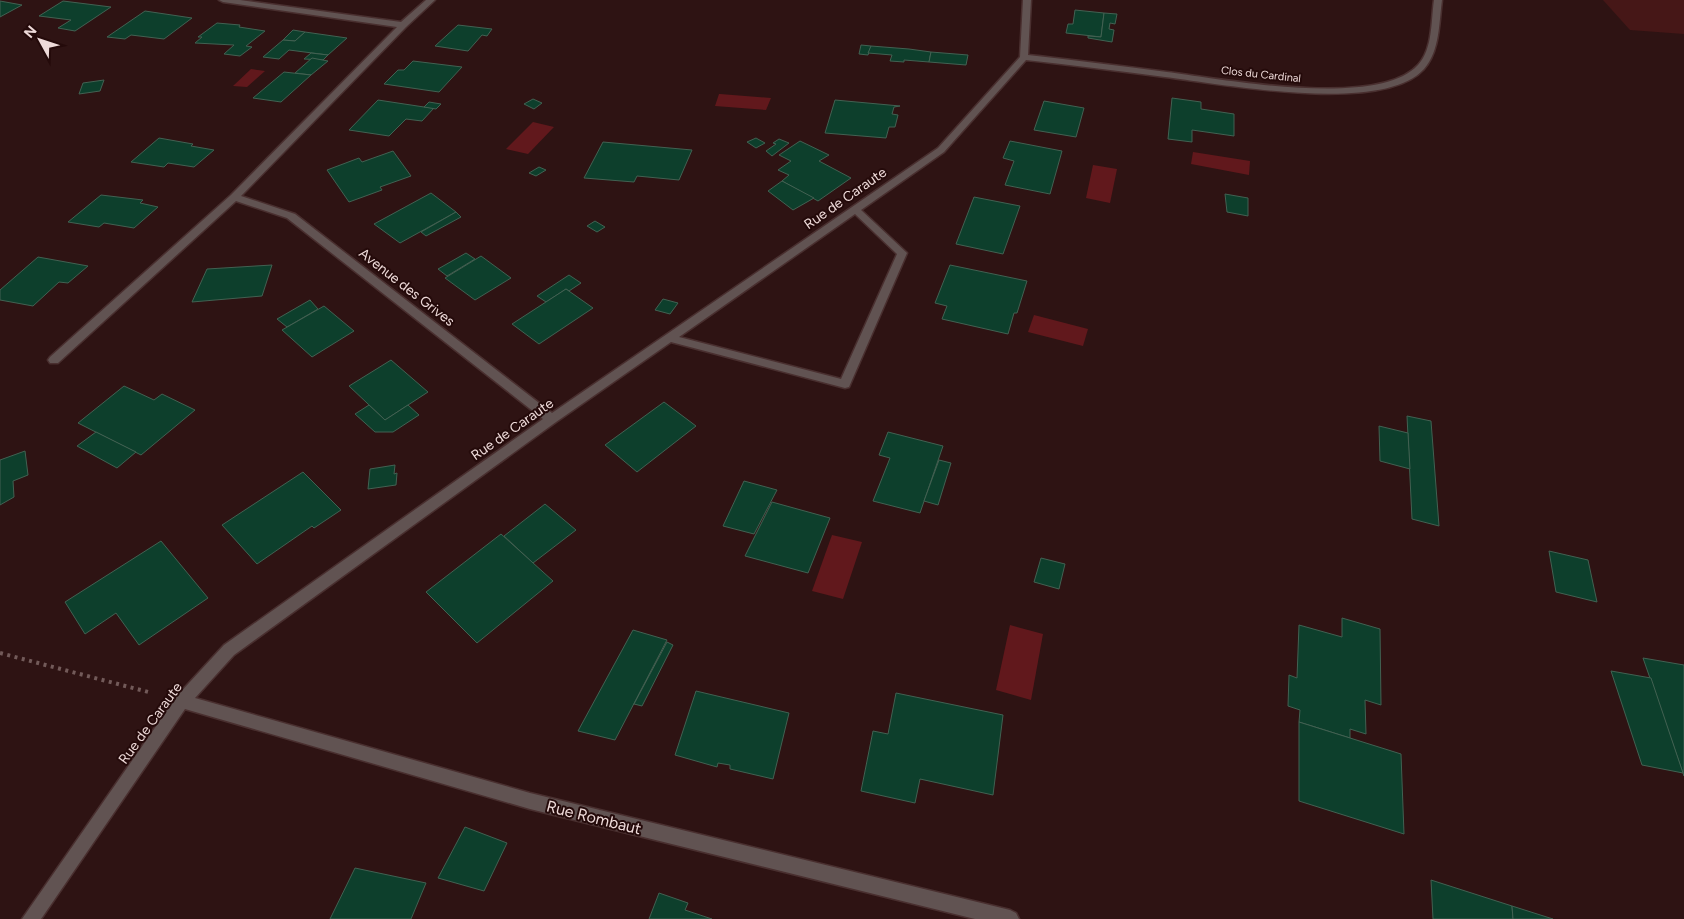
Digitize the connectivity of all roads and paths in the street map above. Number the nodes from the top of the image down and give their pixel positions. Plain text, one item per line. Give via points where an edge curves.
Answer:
1 (222, 0) edge
2 (431, 0) edge
3 (1026, 0) edge
4 (1438, 0) edge
5 (403, 25) junction
6 (1024, 57) junction
7 (234, 197) junction
8 (855, 209) junction
9 (669, 338) junction
10 (54, 360) dead end
11 (552, 419) junction
12 (0, 653) edge
13 (182, 701) junction
14 (32, 919) edge
15 (1010, 919) edge

1 - 5 street
2 - 5 street
3 - 6 street
4 - 6 street, Clos du Cardinal via 1430,56 1415,72 1387,85 1359,89 1292,90
5 - 7 street
6 - 8 street, Rue de Caraute via 941,150
7 - 10 street
7 - 11 street, Avenue des Grives via 290,216
8 - 9 street, Rue de Caraute
8 - 9 street via 902,253 845,384
9 - 11 street, Rue de Caraute
11 - 13 street, Rue de Caraute via 229,650
12 - 13 path
13 - 14 street, Rue de Caraute
13 - 15 street, Rue Rombaut via 530,801

